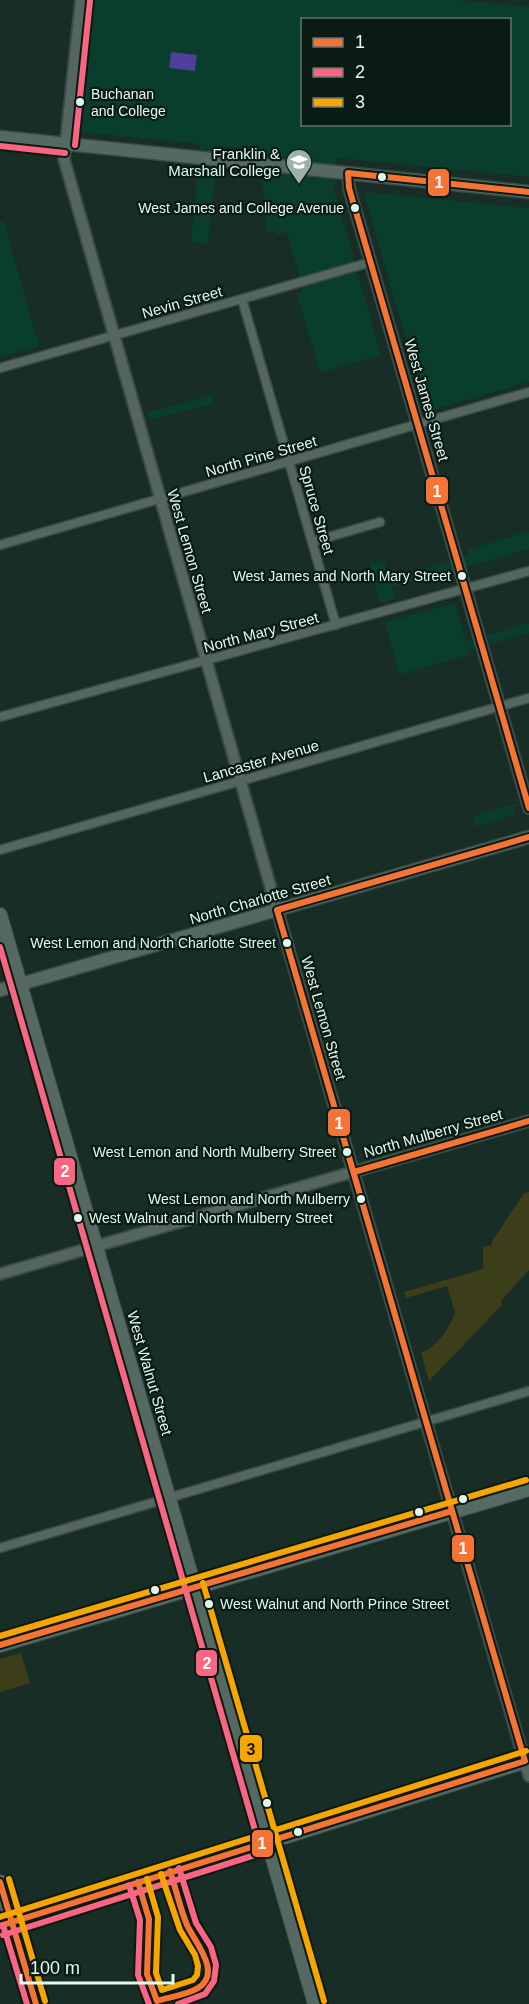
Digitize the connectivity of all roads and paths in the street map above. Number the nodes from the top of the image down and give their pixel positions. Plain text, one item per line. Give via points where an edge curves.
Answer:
1 (81, 0) edge
2 (0, 137) edge
3 (66, 144) junction
4 (348, 173) junction
5 (529, 192) edge
6 (371, 262) junction
7 (242, 299) junction
8 (113, 337) junction
9 (0, 368) edge
10 (529, 392) edge
11 (418, 424) junction
12 (289, 462) junction
13 (160, 499) junction
14 (380, 522) dead end
15 (312, 542) junction
16 (0, 544) edge
17 (529, 571) edge
18 (466, 589) junction
19 (336, 625) junction
20 (206, 661) junction
21 (529, 698) edge
22 (500, 706) junction
23 (0, 717) edge
24 (240, 781) junction
25 (529, 808) edge
26 (529, 837) edge
27 (0, 850) edge
28 (278, 910) junction
29 (0, 915) edge
30 (20, 984) junction
31 (0, 990) edge
32 (529, 1121) edge
33 (354, 1172) junction
34 (96, 1246) junction
35 (0, 1274) edge
36 (529, 1391) edge
37 (427, 1422) junction
38 (529, 1489) edge
39 (169, 1498) junction
40 (452, 1511) junction
41 (0, 1548) edge
42 (194, 1586) junction
43 (0, 1645) edge
44 (527, 1761) edge
45 (529, 1776) edge
46 (268, 1841) junction
47 (0, 1882) edge
48 (6, 1924) edge
49 (36, 2004) edge
50 (315, 2004) edge

1 - 3 street, West Lemon Street
2 - 3 main road
3 - 4 main road
3 - 8 street, West Lemon Street via 64,159
4 - 5 main road
4 - 6 street, West James Street
6 - 7 street, Nevin Street
6 - 11 street, West James Street
7 - 8 street, Nevin Street
7 - 12 street, Spruce Street
8 - 9 street, Nevin Street
8 - 13 street, West Lemon Street
10 - 11 street, North Pine Street
11 - 12 street, North Pine Street
11 - 18 street, West James Street
12 - 13 street, North Pine Street
12 - 15 street, Spruce Street
13 - 16 street, North Pine Street
13 - 20 street, West Lemon Street
14 - 15 street
15 - 19 street, Spruce Street
17 - 18 street, North Mary Street
18 - 19 street, North Mary Street
18 - 22 street, West James Street
19 - 20 street, North Mary Street
20 - 23 street, North Mary Street
20 - 24 street, West Lemon Street
21 - 22 street, Lancaster Avenue
22 - 24 street, Lancaster Avenue
22 - 25 street, West James Street
24 - 27 street, Lancaster Avenue
24 - 28 street, West Lemon Street
26 - 28 main road, North Charlotte Street
28 - 30 main road, North Charlotte Street
28 - 33 street, West Lemon Street
29 - 30 main road, West Walnut Street
30 - 31 main road, North Charlotte Street
30 - 34 main road, West Walnut Street
32 - 33 street, North Mulberry Street
33 - 34 street, North Mulberry Street
33 - 37 street, West Lemon Street
34 - 35 street, North Mulberry Street
34 - 39 main road, West Walnut Street
36 - 37 street
37 - 39 street
37 - 40 street, West Lemon Street
38 - 40 highway
39 - 41 street
39 - 42 main road, West Walnut Street
40 - 42 highway
40 - 44 street, West Lemon Street
42 - 43 highway
42 - 46 main road, West Walnut Street
44 - 45 street, West Lemon Street
44 - 46 main road
46 - 48 main road
46 - 50 main road, West Walnut Street
47 - 48 main road
48 - 49 main road

